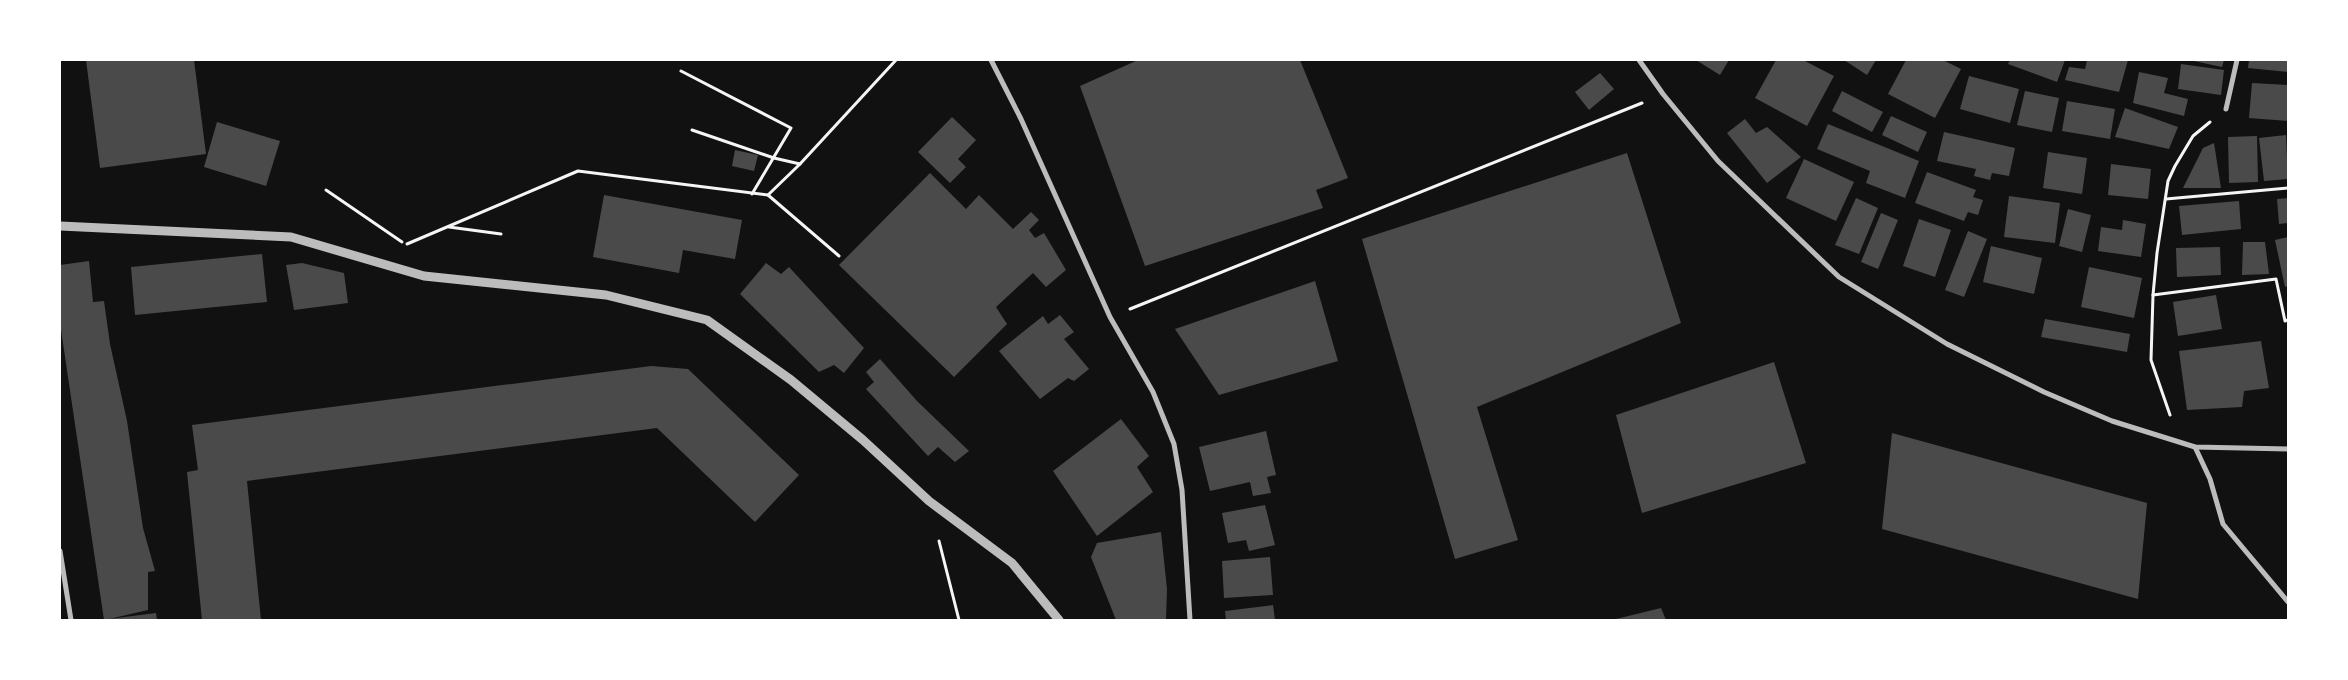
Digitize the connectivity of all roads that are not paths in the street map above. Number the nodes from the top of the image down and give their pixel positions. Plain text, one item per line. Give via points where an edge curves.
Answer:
1 (990, 60) edge
2 (1639, 60) edge
3 (2237, 60) edge
4 (2226, 109) road end
5 (60, 226) edge
6 (2195, 447) junction
7 (2288, 449) edge
8 (60, 550) edge
9 (2288, 602) edge
10 (71, 620) edge
11 (1059, 620) edge
12 (1190, 620) edge

1 - 12 street via 1021,119 1110,318 1153,392 1174,444 1182,490
2 - 6 street via 1718,161 1839,277 1947,344 2044,392 2112,421
3 - 4 street
5 - 11 street via 290,237 424,276 606,295 706,320 791,380 929,501 1012,563
6 - 7 street
6 - 9 street via 2210,478 2223,524
8 - 10 street

